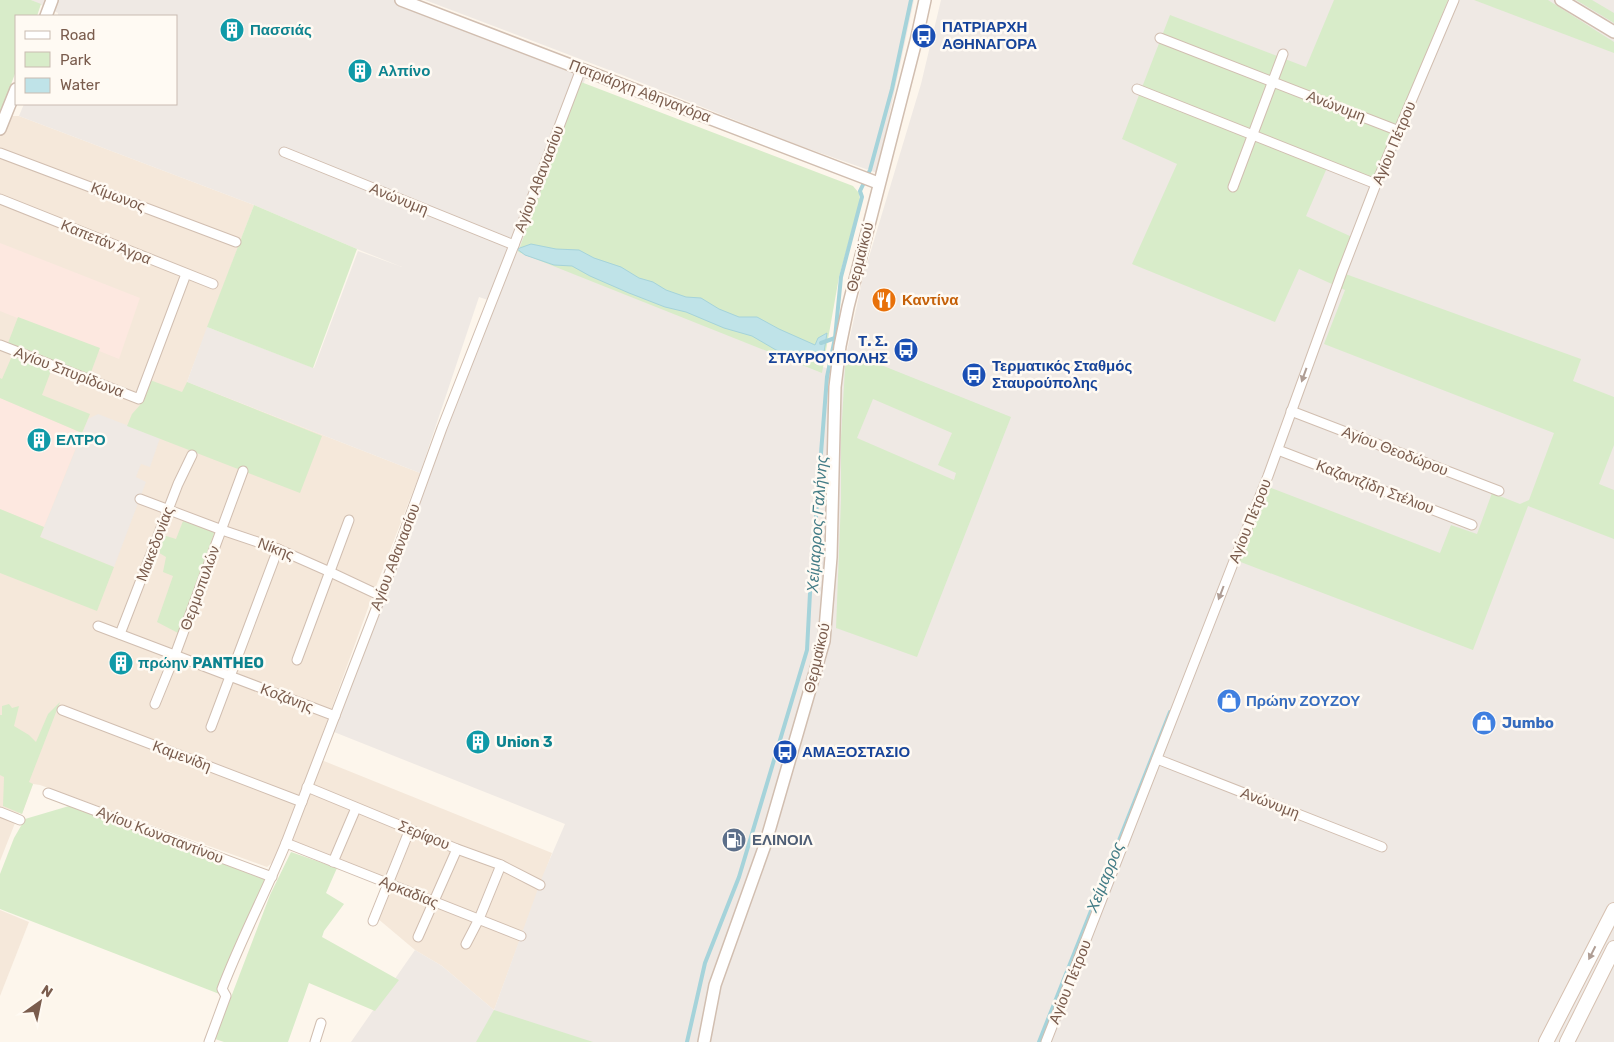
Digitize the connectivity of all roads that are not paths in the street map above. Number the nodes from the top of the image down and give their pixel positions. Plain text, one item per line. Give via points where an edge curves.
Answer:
1 (52, 0) edge
2 (401, 0) edge
3 (925, 0) edge
4 (1454, 0) edge
5 (1562, 0) edge
6 (46, 15) edge
7 (1614, 32) edge
8 (1160, 38) dead end
9 (1283, 54) dead end
10 (581, 69) junction
11 (1272, 82) junction
12 (1137, 89) dead end
13 (15, 92) edge
14 (0, 129) edge
15 (1399, 131) junction
16 (1253, 136) junction
17 (284, 152) dead end
18 (0, 153) edge
19 (878, 183) junction
20 (1376, 184) junction
21 (1233, 187) dead end
22 (0, 199) edge
23 (236, 242) dead end
24 (514, 245) junction
25 (186, 274) junction
26 (213, 284) dead end
27 (0, 345) edge
28 (1292, 411) junction
29 (1278, 450) junction
30 (192, 455) dead end
31 (243, 471) dead end
32 (1499, 491) dead end
33 (140, 499) dead end
34 (168, 510) junction
35 (349, 520) dead end
36 (1472, 525) dead end
37 (222, 530) junction
38 (278, 549) junction
39 (330, 572) junction
40 (381, 596) junction
41 (98, 626) dead end
42 (120, 634) junction
43 (175, 655) junction
44 (297, 660) dead end
45 (230, 676) junction
46 (155, 704) dead end
47 (62, 710) dead end
48 (335, 716) junction
49 (211, 727) dead end
50 (1157, 760) junction
51 (307, 788) junction
52 (48, 793) dead end
53 (302, 802) junction
54 (356, 808) junction
55 (0, 812) edge
56 (20, 820) dead end
57 (410, 829) junction
58 (286, 843) junction
59 (1382, 847) dead end
60 (457, 849) junction
61 (333, 862) junction
62 (501, 866) junction
63 (272, 877) junction
64 (388, 884) junction
65 (540, 885) dead end
66 (434, 902) junction
67 (1614, 910) edge
68 (479, 919) junction
69 (373, 921) dead end
70 (521, 936) dead end
71 (418, 937) dead end
72 (466, 944) dead end
73 (1614, 948) edge
74 (321, 1023) dead end
75 (208, 1042) edge
76 (315, 1042) edge
77 (704, 1042) edge
78 (1046, 1042) edge
79 (1546, 1042) edge
80 (1567, 1042) edge

1 - 6 street
2 - 10 street, Πατριάρχη Αθηναγόρα
3 - 19 street, Θερμαϊκού
4 - 15 street, Αγίου Πέτρου
5 - 7 street
8 - 11 street, Ανώνυμη
9 - 11 street
10 - 19 street, Πατριάρχη Αθηναγόρα
10 - 24 street, Αγίου Αθανασίου
11 - 15 street, Ανώνυμη
11 - 16 street
12 - 16 street
13 - 14 street
15 - 20 street, Αγίου Πέτρου
16 - 20 street
16 - 21 street
17 - 24 street, Ανώνυμη
18 - 23 street, Κίμωνος
19 - 77 street, Θερμαϊκού via 846,316 837,370 831,557 824,640 765,845 715,985
20 -> 28 street, Αγίου Πέτρου
22 - 25 street, Καπετάν Άγρα
24 - 40 street, Αγίου Αθανασίου
25 - 26 street, Καπετάν Άγρα
25 - 27 street, Αγίου Σπυρίδωνα via 139,399
28 - 29 street, Αγίου Πέτρου
28 - 32 street, Αγίου Θεοδώρου
29 - 36 street, Καζαντζίδη Στέλιου
29 -> 50 street, Αγίου Πέτρου
30 - 34 street, Μακεδονίας
31 - 37 street, Θερμοπυλών
33 - 34 street, Νίκης
34 - 37 street, Νίκης
34 - 42 street, Μακεδονίας
35 - 39 street
37 - 38 street, Νίκης
37 - 43 street, Θερμοπυλών
38 - 39 street, Νίκης
38 - 45 street
39 - 40 street, Νίκης
39 - 44 street
40 - 48 street, Αγίου Αθανασίου
41 - 42 street, Κοζάνης
42 - 43 street, Κοζάνης
43 - 45 street, Κοζάνης
43 - 46 street, Θερμοπυλών
45 - 48 street, Κοζάνης
45 - 49 street
47 - 53 street, Καμενίδη
48 - 51 street, Αγίου Αθανασίου
50 - 59 street, Ανώνυμη
50 - 78 street, Αγίου Πέτρου
51 - 53 street, Αγίου Αθανασίου
51 - 54 street, Σερίφου
52 - 63 street, Αγίου Κωνσταντίνου
53 - 58 street, Αγίου Αθανασίου
54 - 57 street, Σερίφου
54 - 61 street
55 - 56 street
57 - 60 street, Σερίφου
57 - 64 street
58 - 61 street, Αρκαδίας
58 - 63 street, Αγίου Αθανασίου
60 - 62 street, Σερίφου
60 - 66 street
61 - 64 street, Αρκαδίας
62 - 65 street, Σερίφου
62 - 68 street
63 - 75 street, Αγίου Αθανασίου via 233,960 222,989 226,996
64 - 66 street, Αρκαδίας
64 - 69 street
66 - 68 street, Αρκαδίας
66 - 71 street
67 -> 79 main road
68 - 70 street, Αρκαδίας
68 - 72 street
73 - 80 main road
74 - 76 street

